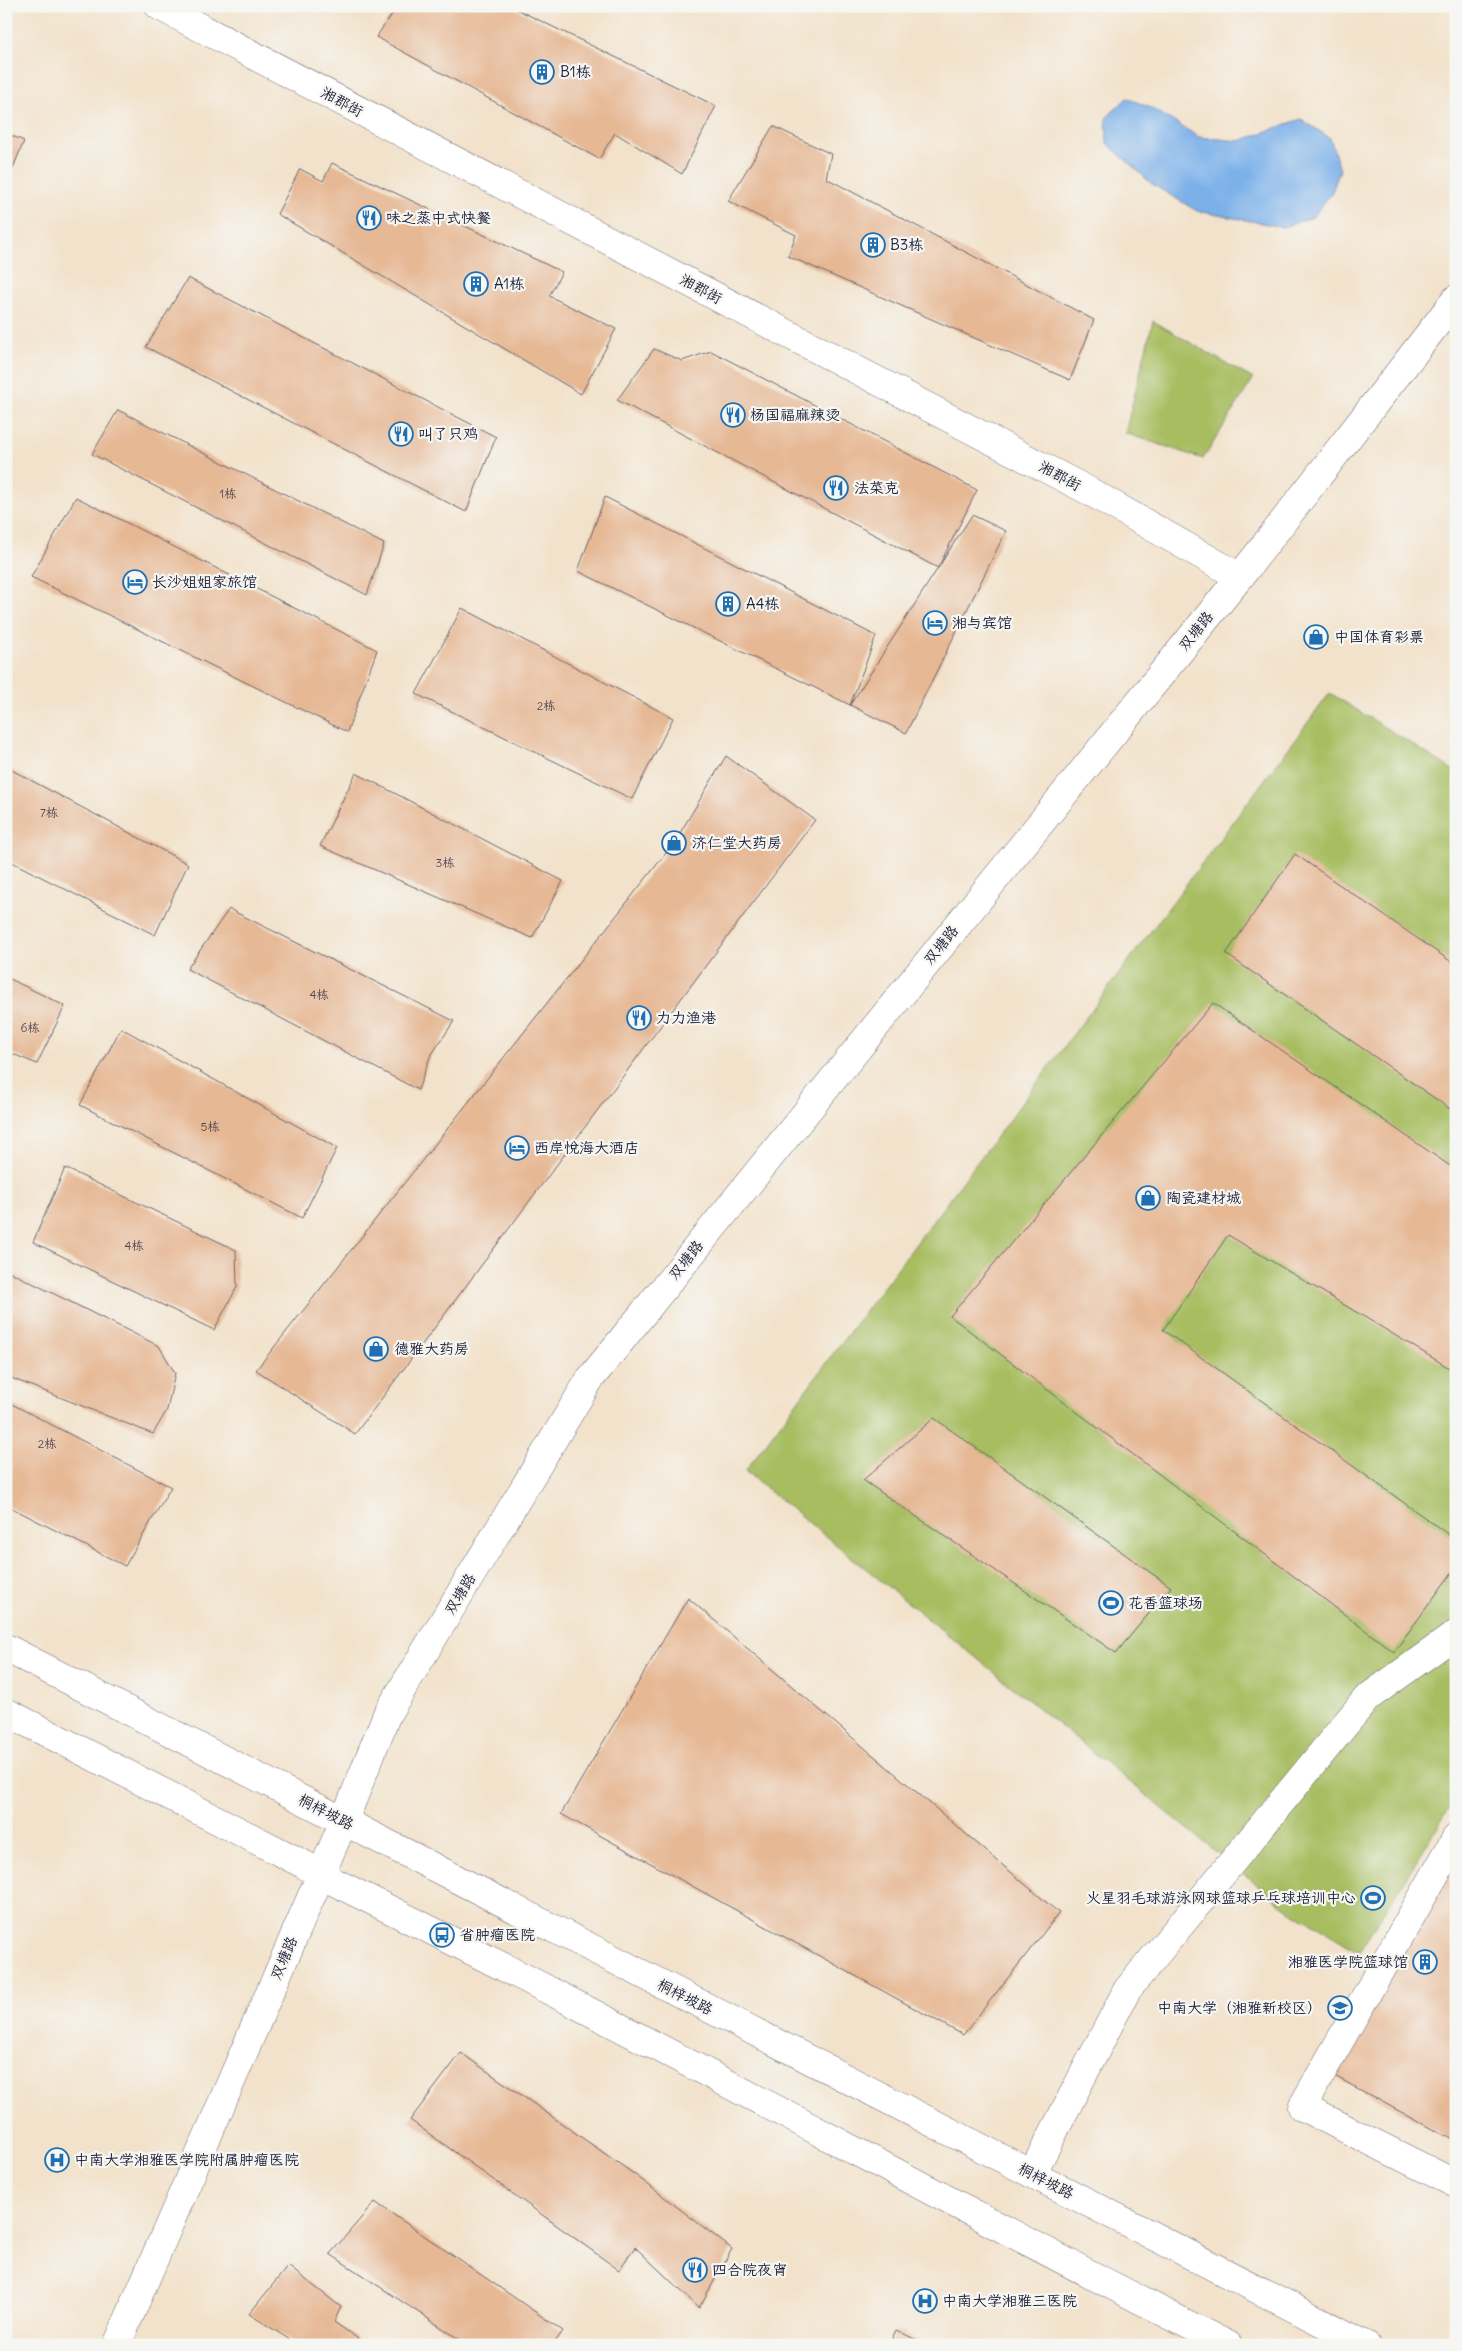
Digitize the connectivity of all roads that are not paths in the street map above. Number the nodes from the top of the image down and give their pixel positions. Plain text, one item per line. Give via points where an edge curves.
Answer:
1 (159, 6) edge
2 (1456, 299) edge
3 (1240, 577) junction
4 (1456, 1634) edge
5 (6, 1648) edge
6 (6, 1712) edge
7 (344, 1821) junction
8 (1456, 1838) edge
9 (320, 1875) junction
10 (1032, 2174) junction
11 (1456, 2184) edge
12 (117, 2345) edge
13 (1228, 2345) edge
14 (1366, 2345) edge

1 - 3 street, 湘郡街 via 1087,490
2 - 3 street, 双塘路
3 - 7 street, 双塘路 via 590,1379 387,1714
4 - 10 street via 1367,1698 1127,1990
5 - 7 street, 桐梓坡路
6 - 9 street
7 - 9 street, 双塘路
7 - 10 street, 桐梓坡路
8 - 11 street via 1302,2108
9 - 12 street, 双塘路
9 - 13 street via 442,1935
10 - 14 street, 桐梓坡路

